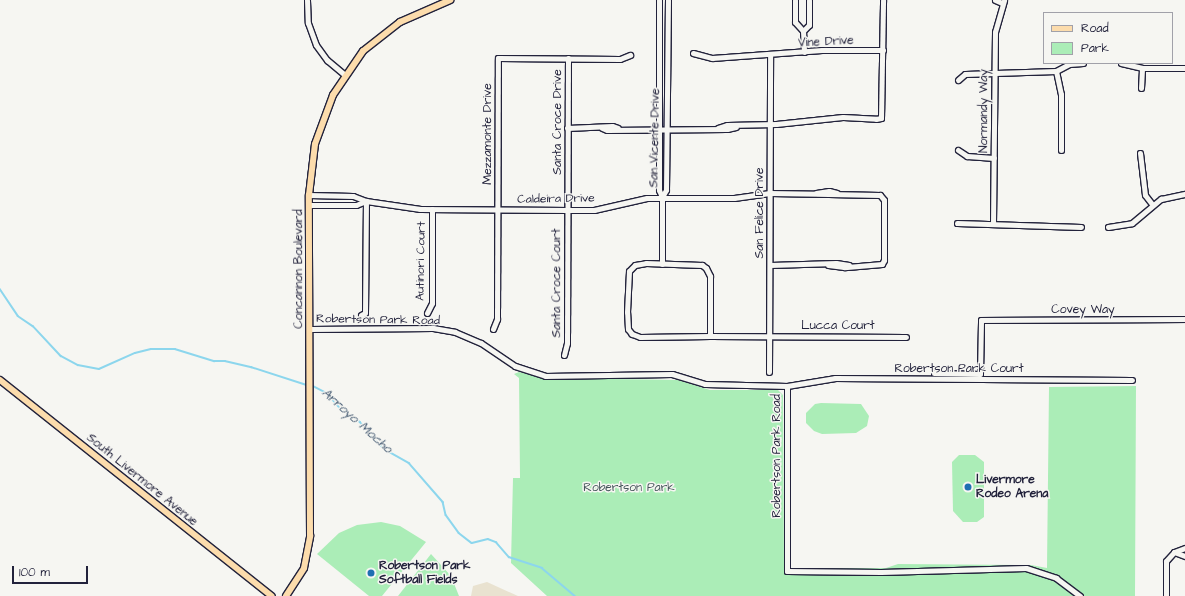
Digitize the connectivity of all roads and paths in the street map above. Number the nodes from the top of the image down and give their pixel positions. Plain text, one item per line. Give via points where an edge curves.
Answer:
1 (307, 0) edge
2 (450, 0) edge
3 (659, 0) edge
4 (668, 0) edge
5 (795, 0) edge
6 (809, 0) edge
7 (883, 0) edge
8 (995, 0) edge
9 (1003, 1) edge
10 (803, 31) junction
11 (883, 50) junction
12 (804, 52) junction
13 (692, 53) dead end
14 (630, 54) dead end
15 (770, 55) junction
16 (568, 58) junction
17 (1069, 64) edge
18 (1125, 64) edge
19 (1142, 68) junction
20 (1185, 68) edge
21 (1056, 71) junction
22 (994, 74) junction
23 (345, 75) junction
24 (958, 80) dead end
25 (1141, 88) dead end
26 (770, 124) junction
27 (567, 128) junction
28 (658, 128) junction
29 (666, 128) junction
30 (958, 150) dead end
31 (1061, 150) dead end
32 (1140, 153) dead end
33 (994, 158) junction
34 (770, 193) junction
35 (1185, 194) edge
36 (309, 196) junction
37 (662, 197) junction
38 (366, 201) junction
39 (1152, 204) junction
40 (309, 205) junction
41 (432, 209) junction
42 (498, 209) junction
43 (568, 210) junction
44 (957, 223) dead end
45 (993, 223) junction
46 (1081, 227) dead end
47 (1108, 227) dead end
48 (662, 264) junction
49 (770, 265) junction
50 (427, 313) dead end
51 (362, 315) dead end
52 (1185, 319) edge
53 (310, 329) junction
54 (493, 329) dead end
55 (710, 336) junction
56 (769, 336) junction
57 (906, 337) dead end
58 (564, 355) dead end
59 (769, 372) dead end
60 (934, 373) dead end
61 (0, 380) edge
62 (1132, 380) dead end
63 (787, 386) junction
64 (1185, 548) edge
65 (1174, 552) junction
66 (1185, 556) edge
67 (272, 596) edge
68 (286, 596) edge
69 (1080, 596) edge
70 (1166, 596) edge

1 - 23 street via 308,23 316,45 327,60
2 - 23 main road, Concannon Boulevard via 418,13 382,35 364,51
3 - 28 street, San Vicente Drive
4 - 29 street, San Vicente Drive
5 - 10 street via 796,26
6 - 10 street via 809,25
7 - 11 street
8 - 9 street
9 - 22 street, Normandy Way via 995,32
10 - 12 street
11 - 12 street, Vine Drive
11 - 26 street via 881,118
12 - 15 street, Vine Drive
13 - 15 street, Vine Drive via 712,58
14 - 16 street via 620,59
15 - 26 street, San Felice Drive
16 - 27 street, Santa Croce Drive
16 - 42 street, Mezzamonte Drive via 498,58
17 - 21 street
18 - 19 street
19 - 20 street
19 - 25 street
21 - 22 street
21 - 31 street via 1061,94
22 - 24 street via 965,74
22 - 33 street, Normandy Way
23 - 36 main road, Concannon Boulevard via 326,108 315,144
26 - 29 street
26 - 34 street, San Felice Drive
27 - 28 street
27 - 43 street, Santa Croce Drive
28 - 29 street
28 - 37 street, San Vicente Drive via 659,190
29 - 37 street, San Vicente Drive via 666,190
30 - 33 street via 967,156
32 - 39 street via 1145,195
33 - 45 street, Normandy Way
34 - 37 street, Caldeira Drive via 734,198
34 - 49 street, San Felice Drive
34 - 49 street, Caldeira Drive via 829,191 879,194 884,200 884,260 878,266
35 - 39 street via 1170,196
36 - 38 street, Caldeira Drive via 353,196
36 - 40 main road, Concannon Boulevard
37 - 43 street, Caldeira Drive via 630,200 594,210
37 - 48 street
38 - 40 street, Caldeira Drive via 356,204
38 - 41 street, Caldeira Drive
38 - 51 street via 365,313
39 - 47 street via 1132,223
40 - 53 main road, Concannon Boulevard
41 - 42 street, Caldeira Drive
41 - 50 street, Autinori Court via 432,303
42 - 43 street, Caldeira Drive
42 - 54 street, Mezzamonte Drive via 497,319
43 - 58 street, Santa Croce Court via 567,343
44 - 45 street
45 - 46 street via 1030,227
48 - 55 street via 702,265 709,271
48 - 55 street, Lucca Court via 641,264 629,271 627,312 630,332 640,337
49 - 56 street, San Felice Drive
52 - 60 street, Covey Way via 981,320 980,374
53 - 63 street, Robertson Park Road via 433,328 455,332 481,343 516,366 545,376 672,374 705,384
53 - 68 main road, Concannon Boulevard via 308,553 296,583
55 - 56 street, Lucca Court
56 - 57 street, Lucca Court
56 - 59 street, San Felice Drive
61 - 67 main road, South Livermore Avenue
62 - 63 street, Robertson Park Court via 835,378
63 - 69 street, Robertson Park Road via 787,571 881,572 1026,568 1056,578
64 - 65 street
65 - 66 street
65 - 70 street via 1166,562

